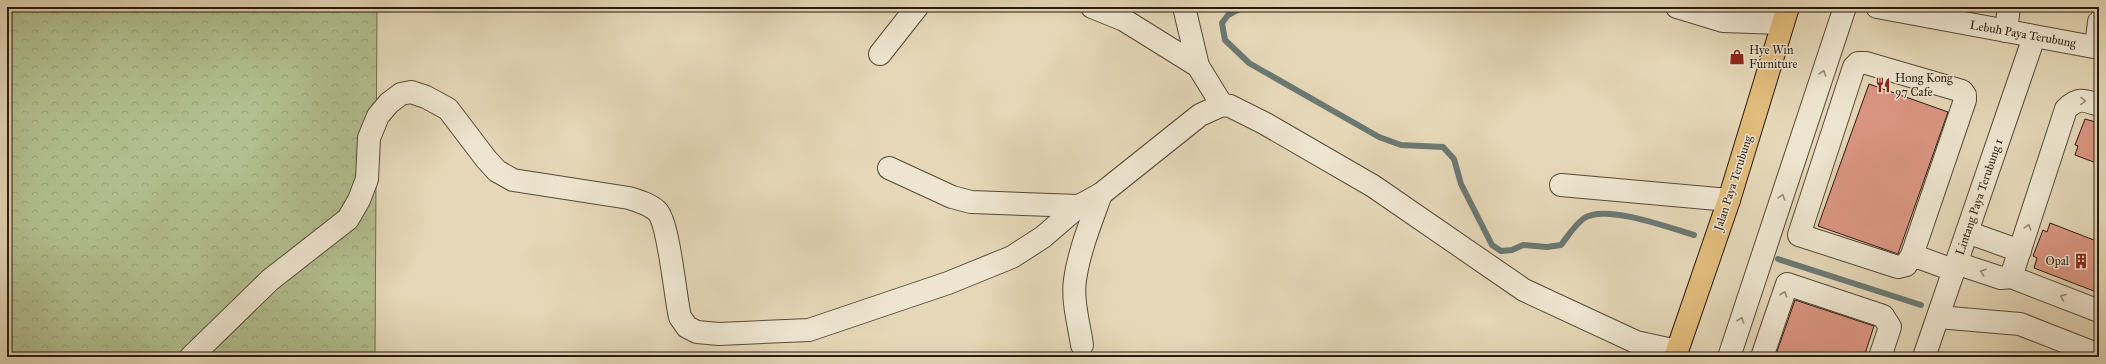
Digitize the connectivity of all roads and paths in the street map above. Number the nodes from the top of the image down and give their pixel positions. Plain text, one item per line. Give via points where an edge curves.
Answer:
1 (917, 7) edge
2 (1092, 7) edge
3 (1184, 7) edge
4 (1677, 7) edge
5 (1845, 7) edge
6 (1877, 7) edge
7 (2009, 7) edge
8 (1919, 11) edge
9 (1785, 15) edge
10 (2099, 22) edge
11 (2006, 31) junction
12 (2034, 36) junction
13 (2098, 48) edge
14 (880, 54) dead end
15 (1198, 66) junction
16 (1222, 105) junction
17 (2099, 105) edge
18 (889, 168) dead end
19 (1561, 185) dead end
20 (1101, 194) junction
21 (1729, 200) junction
22 (1079, 206) junction
23 (1772, 227) junction
24 (1967, 232) junction
25 (1799, 235) junction
26 (2020, 251) junction
27 (1912, 255) junction
28 (1955, 267) junction
29 (2011, 278) junction
30 (2099, 311) edge
31 (1938, 317) junction
32 (1082, 345) dead end
33 (1630, 349) edge
34 (1676, 354) edge
35 (2099, 355) edge
36 (191, 357) edge
37 (1729, 357) edge
38 (1762, 357) edge
39 (1880, 357) edge
40 (1924, 357) edge

1 - 14 street
2 - 15 street via 1124,20
3 - 15 street
4 - 9 street via 1723,21
23 -> 5 street
6 - 8 street, Lebuh Paya Terubung
7 - 11 street
8 - 11 street, Lebuh Paya Terubung
9 - 21 main road, Jalan Paya Terubung
10 - 13 street
11 - 12 street, Lebuh Paya Terubung
12 - 13 street, Lebuh Paya Terubung
12 - 24 street, Lintang Paya Terubung 1
15 - 16 street
16 - 20 street via 1200,115
16 - 33 street via 1230,106 1264,123 1373,186 1524,290
26 -> 17 street via 2066,109 2073,102 2084,100
18 - 22 street via 952,197 970,202
19 - 21 street
20 - 22 street
20 - 32 street via 1080,256 1075,281 1075,304
21 - 34 main road, Jalan Paya Terubung
22 - 36 street via 1044,236 1012,257 948,283 809,330 719,334 697,332 687,327 680,317 665,227 658,212 629,198 513,180 497,171 486,160 448,109 411,92 401,94 378,116 369,138 367,179 348,219 270,280
23 - 25 street
37 -> 23 street
24 - 26 street
24 - 28 street, Lintang Paya Terubung 1
25 - 27 street via 1898,266 1906,265
25 - 27 street via 1854,67 1858,63 1866,63 1962,91 1965,95
26 - 29 street
27 - 28 street
29 -> 28 street
28 - 31 street, Lintang Paya Terubung 1
30 -> 29 street
31 - 35 street via 2020,324
31 - 40 street, Lintang Paya Terubung 1
33 - 34 street
38 -> 39 street via 1787,284 1883,316 1890,327

